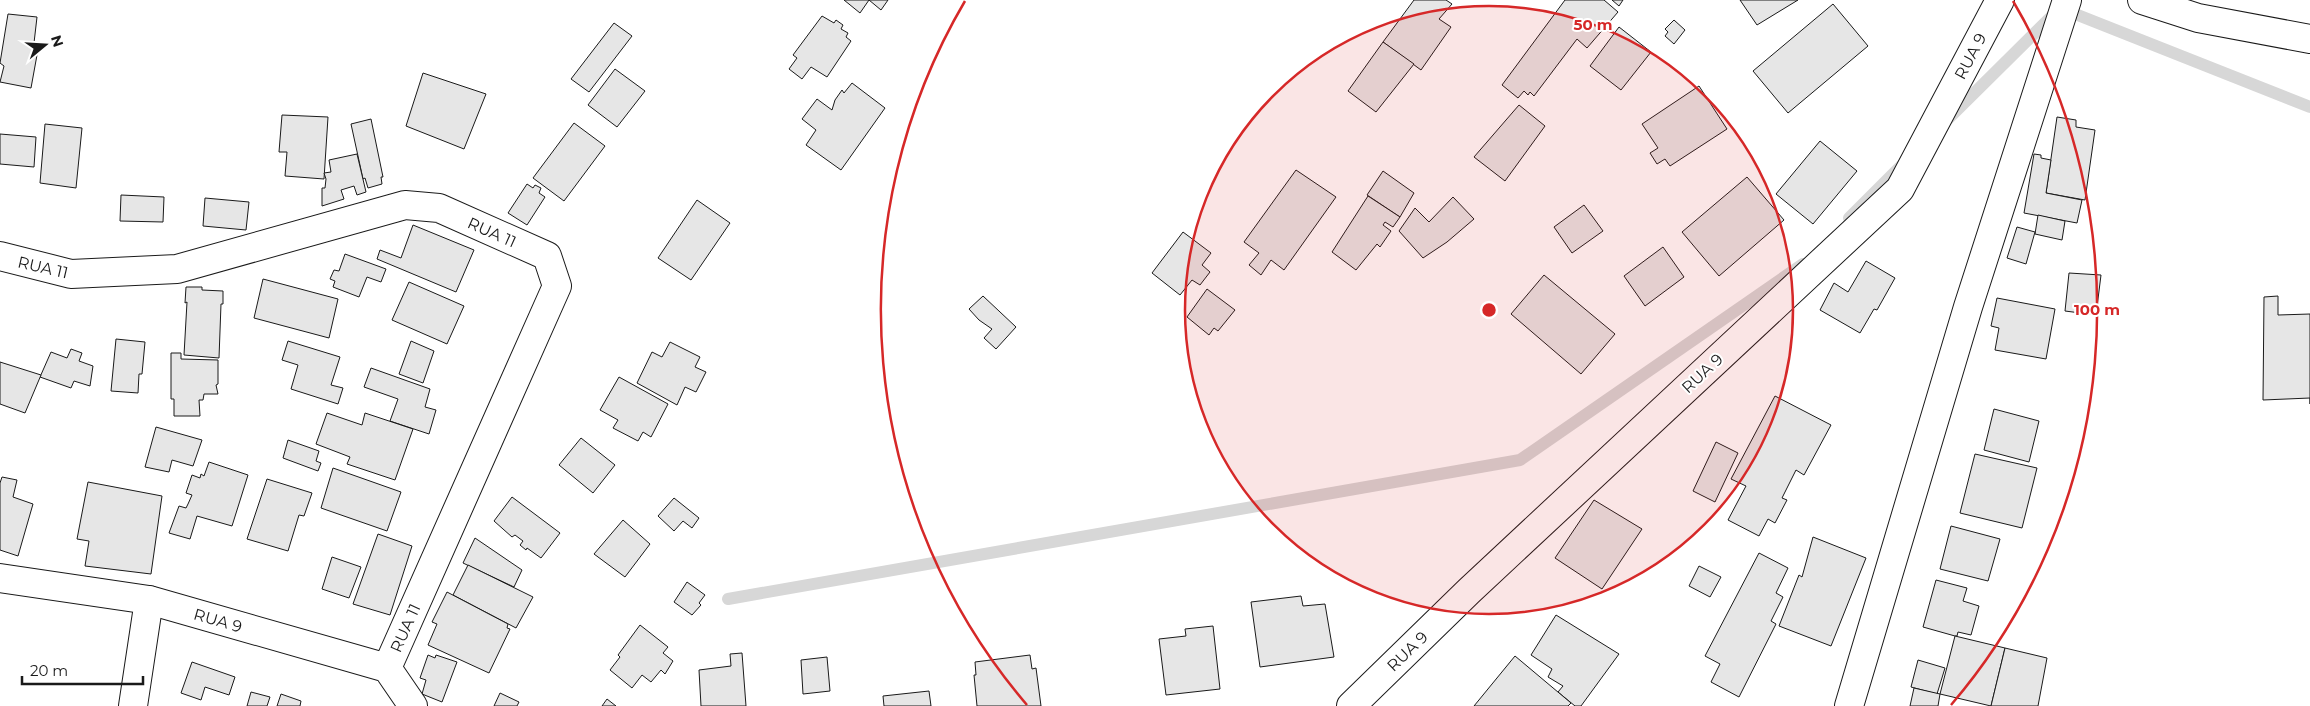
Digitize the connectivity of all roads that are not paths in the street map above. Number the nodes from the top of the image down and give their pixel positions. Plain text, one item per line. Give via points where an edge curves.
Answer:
1 (2000, 0) edge
2 (2142, 0) edge
3 (2065, 6) edge
4 (2310, 39) edge
5 (0, 256) edge
6 (0, 578) edge
7 (149, 600) junction
8 (387, 668) junction
9 (133, 706) edge
10 (413, 706) edge
11 (1351, 706) edge
12 (1849, 706) edge

1 - 11 street, RUA 9 via 1900,189 1469,590
2 - 4 street via 2198,18
3 - 12 street via 1968,307
5 - 8 street, RUA 11 via 71,274 176,269 404,205 439,208 547,256 557,286
6 - 7 street, RUA 9
7 - 8 street, RUA 9
7 - 9 street
8 - 10 street

